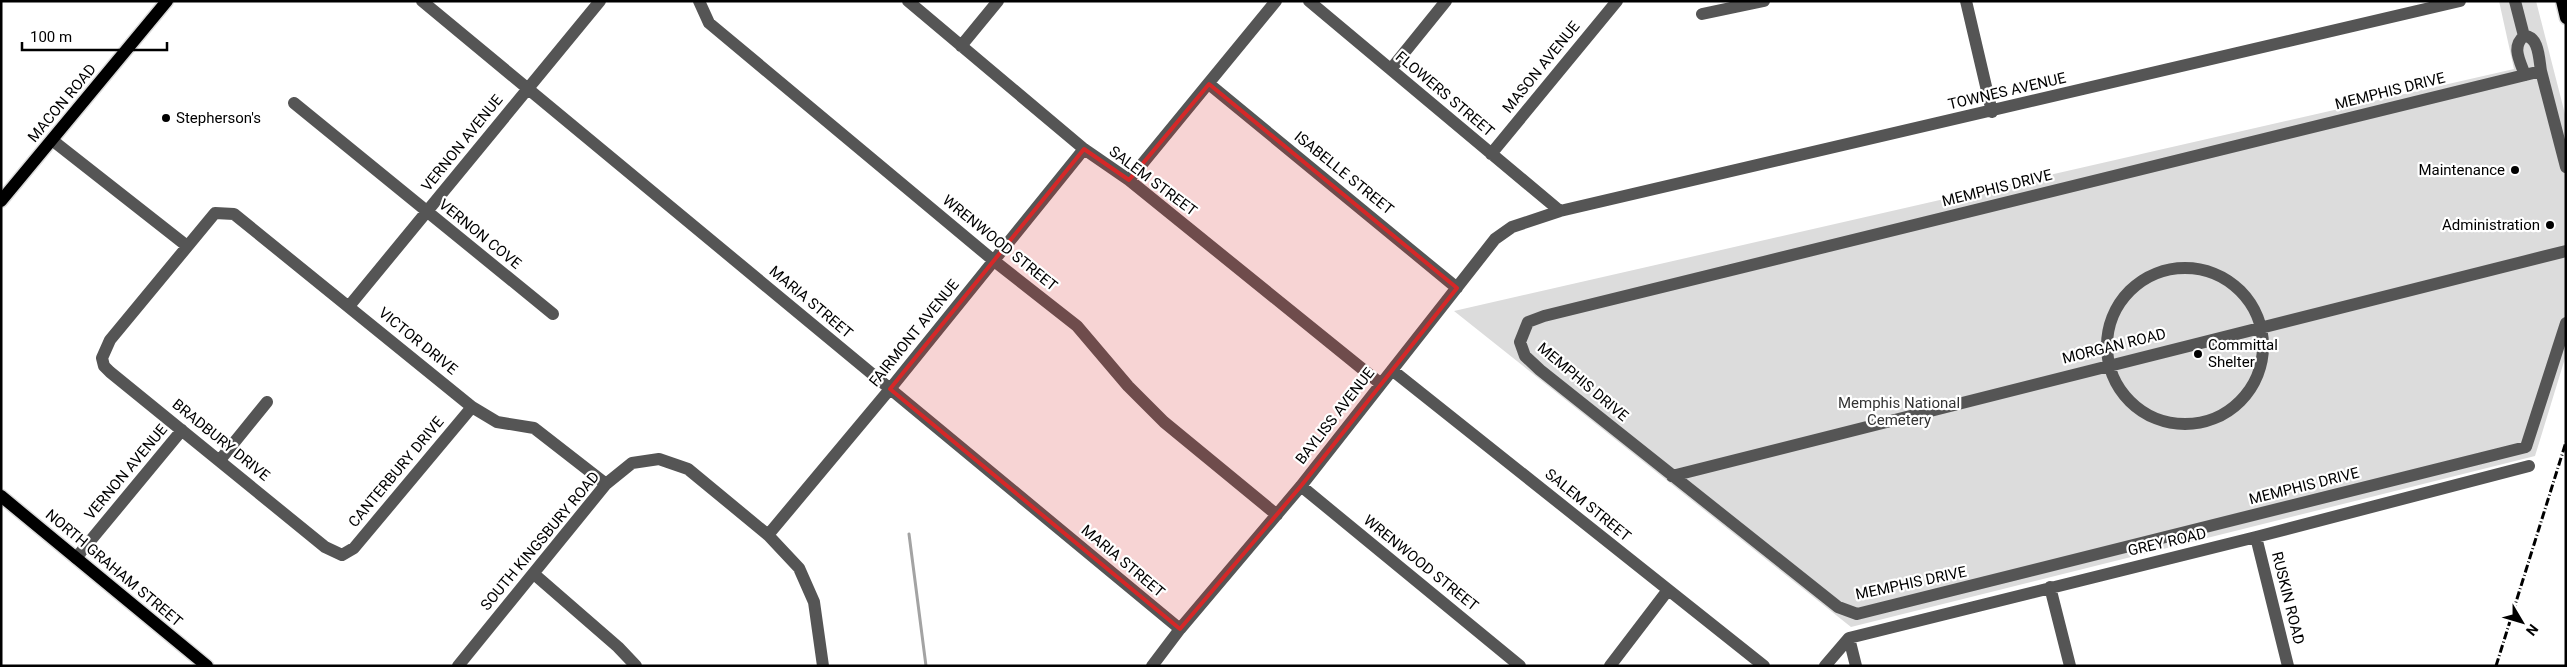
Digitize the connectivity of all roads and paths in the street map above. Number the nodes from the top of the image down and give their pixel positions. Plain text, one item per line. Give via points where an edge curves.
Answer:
1 (167, 1) edge
2 (422, 1) edge
3 (600, 1) edge
4 (699, 1) edge
5 (908, 1) edge
6 (998, 1) edge
7 (1276, 1) edge
8 (1309, 1) edge
9 (1446, 1) edge
10 (1617, 1) edge
11 (1764, 1) edge
12 (1966, 1) edge
13 (2460, 1) edge
14 (2515, 1) edge
15 (2561, 2) edge
16 (1702, 14) dead end
17 (2566, 18) edge
18 (2524, 36) junction
19 (961, 46) junction
20 (1391, 69) junction
21 (2541, 71) junction
22 (2525, 75) junction
23 (1209, 84) junction
24 (528, 88) junction
25 (294, 103) dead end
26 (1992, 112) junction
27 (52, 140) junction
28 (1084, 149) junction
29 (1491, 154) junction
30 (2566, 167) edge
31 (1129, 180) junction
32 (1, 201) edge
33 (1560, 211) junction
34 (427, 212) junction
35 (187, 246) junction
36 (2566, 250) edge
37 (993, 260) junction
38 (1457, 288) junction
39 (350, 306) junction
40 (553, 314) dead end
41 (2566, 323) edge
42 (2261, 326) junction
43 (2109, 364) junction
44 (1392, 370) junction
45 (1381, 384) junction
46 (890, 389) junction
47 (267, 402) dead end
48 (472, 406) junction
49 (182, 430) junction
50 (220, 460) junction
51 (2529, 466) dead end
52 (1672, 476) junction
53 (606, 484) junction
54 (1301, 486) junction
55 (1, 496) edge
56 (1277, 515) junction
57 (768, 536) junction
58 (2256, 537) junction
59 (342, 555) joint
60 (76, 558) junction
61 (534, 574) junction
62 (2050, 587) junction
63 (1668, 590) junction
64 (1180, 629) junction
65 (1848, 638) junction
66 (207, 666) edge
67 (458, 666) edge
68 (636, 666) edge
69 (823, 666) edge
70 (1152, 666) edge
71 (1520, 666) edge
72 (1610, 666) edge
73 (1764, 666) edge
74 (1825, 666) edge
75 (1856, 666) edge
76 (2070, 666) edge
77 (2288, 666) edge

1 - 27 main road, MACON ROAD
2 - 24 street, MARIA STREET
3 - 24 street, VERNON AVENUE
4 - 37 street, WRENWOOD STREET via 709,23
5 - 19 street, SALEM STREET
6 - 19 street
7 - 23 street
8 - 20 street, FLOWERS STREET
9 - 20 street
10 - 29 street, MASON AVENUE
11 - 16 street
12 - 26 street
13 - 26 street, TOWNES AVENUE
14 - 18 street
15 - 17 main road
18 - 21 street via 2535,40
18 - 22 street via 2516,48
19 - 28 street, SALEM STREET
20 - 29 street, FLOWERS STREET
21 - 22 street, MEMPHIS DRIVE
21 - 30 street
22 - 52 street, MEMPHIS DRIVE via 1528,322 1520,342 1525,356
23 - 31 street
23 - 38 street, ISABELLE STREET
24 - 34 street, VERNON AVENUE
24 - 46 street, MARIA STREET
25 - 34 street, VERNON COVE
26 - 33 street, TOWNES AVENUE
27 - 32 main road, MACON ROAD
27 - 35 street
28 - 31 street, SALEM STREET
28 - 37 street, FAIRMONT AVENUE
29 - 33 street, FLOWERS STREET
31 - 45 street, SALEM STREET
33 - 38 street, BAYLISS AVENUE via 1512,227 1494,240
34 - 39 street, VERNON AVENUE
34 - 40 street, VERNON COVE
35 - 39 street, VICTOR DRIVE via 215,213 234,214
35 - 49 street, BRADBURY DRIVE via 110,340 102,358 104,366
36 - 42 street, MORGAN ROAD
37 - 46 street, FAIRMONT AVENUE
37 - 56 street, WRENWOOD STREET via 1077,326 1128,386 1164,422
38 - 44 street, BAYLISS AVENUE
39 - 48 street, VICTOR DRIVE
41 - 52 street, MEMPHIS DRIVE via 2526,447 1857,614 1838,607
42 - 43 street, MORGAN ROAD
42 - 43 street via 2250,301 2231,282 2207,270 2180,268 2154,274 2131,290 2115,311 2108,337
42 - 43 street via 2264,350 2258,374 2246,396 2227,412 2204,422 2180,424 2156,419 2135,406 2118,387
43 - 52 street, MORGAN ROAD
44 - 45 street, BAYLISS AVENUE
44 - 63 street, SALEM STREET
45 - 54 street, BAYLISS AVENUE
46 - 57 street, FAIRMONT AVENUE
46 - 64 street, MARIA STREET
47 - 50 street
48 - 53 street, VICTOR DRIVE via 498,422 534,428
48 - 59 street, CANTERBURY DRIVE via 354,548
49 - 50 street, BRADBURY DRIVE
49 - 60 street, VERNON AVENUE
50 - 59 street, BRADBURY DRIVE via 325,547
51 - 58 street, GREY ROAD
53 - 57 street, SOUTH KINGSBURY ROAD via 632,462 660,459 688,469
53 - 61 street, SOUTH KINGSBURY ROAD
54 - 56 street, BAYLISS AVENUE
54 - 71 street, WRENWOOD STREET
55 - 60 main road, NORTH GRAHAM STREET
56 - 64 street, BAYLISS AVENUE
57 - 69 street via 799,568 814,602
58 - 62 street, GREY ROAD
58 - 77 street, RUSKIN ROAD
60 - 66 main road, NORTH GRAHAM STREET
61 - 67 street, SOUTH KINGSBURY ROAD
61 - 68 street
62 - 65 street, GREY ROAD
62 - 76 street
63 - 72 street
63 - 73 street, SALEM STREET
64 - 70 street, BAYLISS AVENUE
65 - 74 street
65 - 75 street

